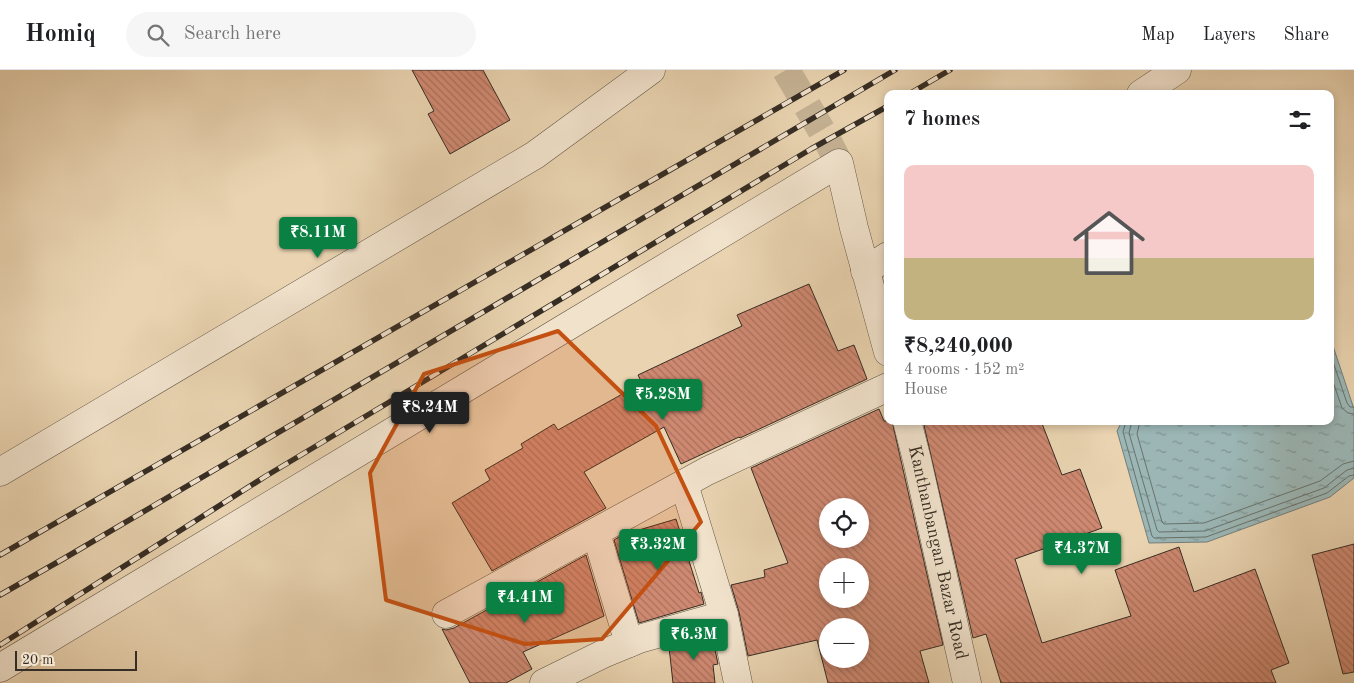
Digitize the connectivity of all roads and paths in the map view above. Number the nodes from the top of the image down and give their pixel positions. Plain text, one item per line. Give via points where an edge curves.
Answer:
1 (651, 70) edge
2 (1177, 70) edge
3 (1146, 90) edge
4 (876, 264) edge
5 (884, 323) edge
6 (884, 389) edge
7 (907, 425) edge
8 (0, 472) edge
9 (684, 484) junction
10 (596, 533) junction
11 (446, 614) dead end
12 (724, 615) junction
13 (629, 643) junction
14 (0, 668) edge
15 (544, 683) edge
16 (738, 683) edge
17 (967, 683) edge

1 - 8 street via 535,155
2 - 3 street
4 - 5 street
4 - 14 street via 854,228 839,163
6 - 9 street
7 - 17 street, Kanthanbangan Bazar Road
9 - 10 street
9 - 12 street
10 - 11 street
10 - 13 street
12 - 13 street
12 - 16 street
13 - 15 street

